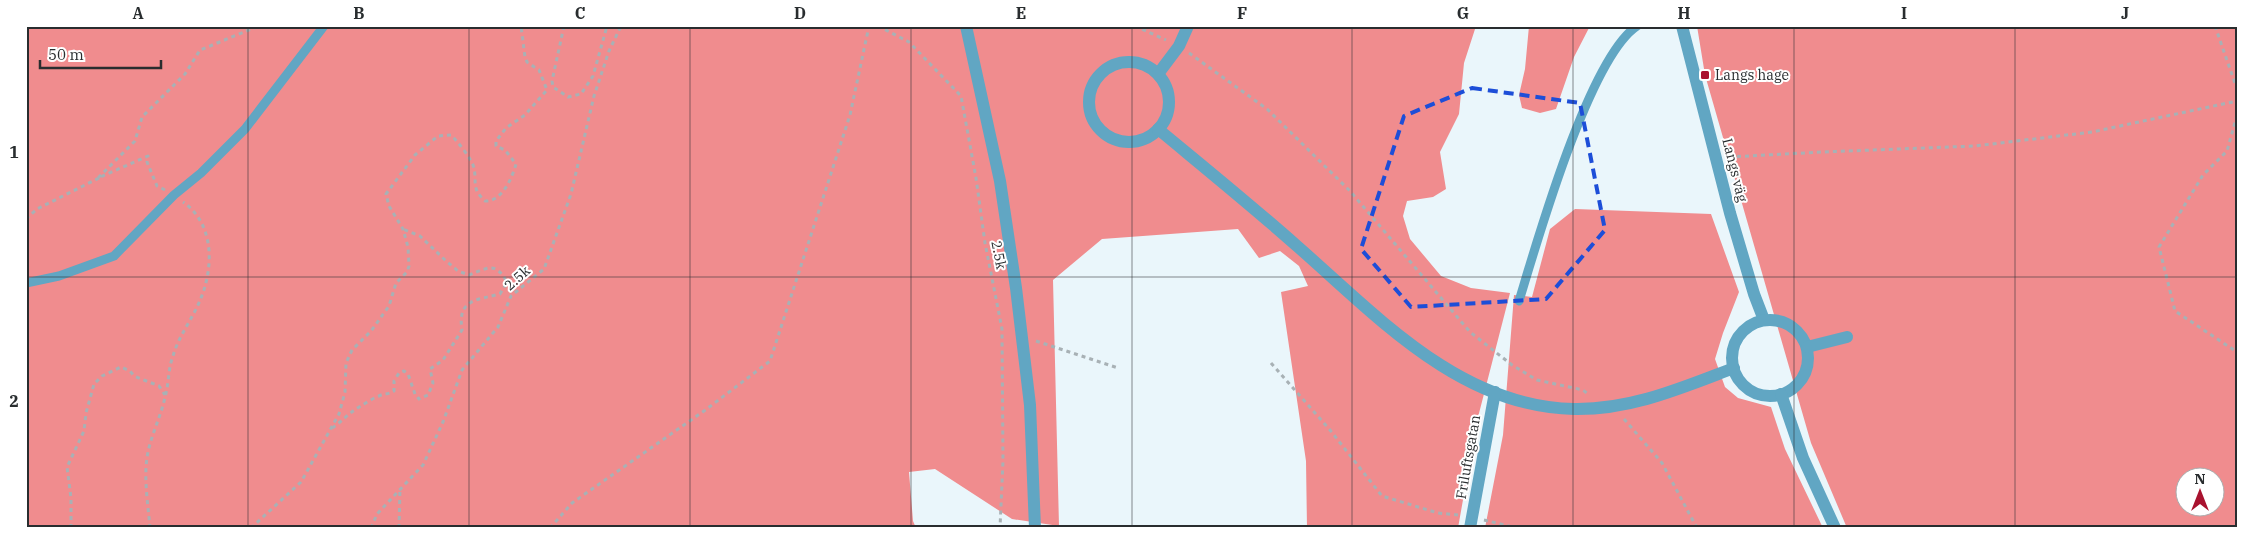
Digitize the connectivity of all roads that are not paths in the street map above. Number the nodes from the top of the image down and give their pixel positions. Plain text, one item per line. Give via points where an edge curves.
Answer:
1 (324, 26) edge
2 (966, 26) edge
3 (1188, 26) edge
4 (1637, 26) edge
5 (1682, 26) edge
6 (1158, 74) junction
7 (1158, 129) junction
8 (26, 283) edge
9 (1519, 301) dead end
10 (1764, 320) junction
11 (1847, 337) dead end
12 (1807, 347) junction
13 (1734, 368) junction
14 (1495, 392) junction
15 (1781, 394) junction
16 (1471, 522) edge
17 (1035, 528) edge
18 (1834, 528) edge

1 - 8 lane via 245,129 114,256 59,276
2 - 17 street via 1000,181 1030,405
3 - 6 street via 1179,46
4 - 9 lane via 1617,46 1594,88 1542,225
5 - 10 street, Langs väg via 1716,158
6 - 7 street via 1167,90 1169,102 1165,120
6 - 7 street via 1141,64 1128,62 1116,65 1099,76 1089,99 1093,118 1110,137 1136,141
7 - 14 street via 1413,346 1464,378
10 - 12 street via 1788,324 1800,334
10 - 13 street via 1747,328 1738,338 1732,355
11 - 12 street
12 - 15 street via 1804,376
13 - 14 street via 1666,394 1611,407 1553,407 1512,399
13 - 15 street via 1740,381 1750,390 1763,395
14 - 16 street, Friluftsgatan
15 - 18 street via 1803,458

